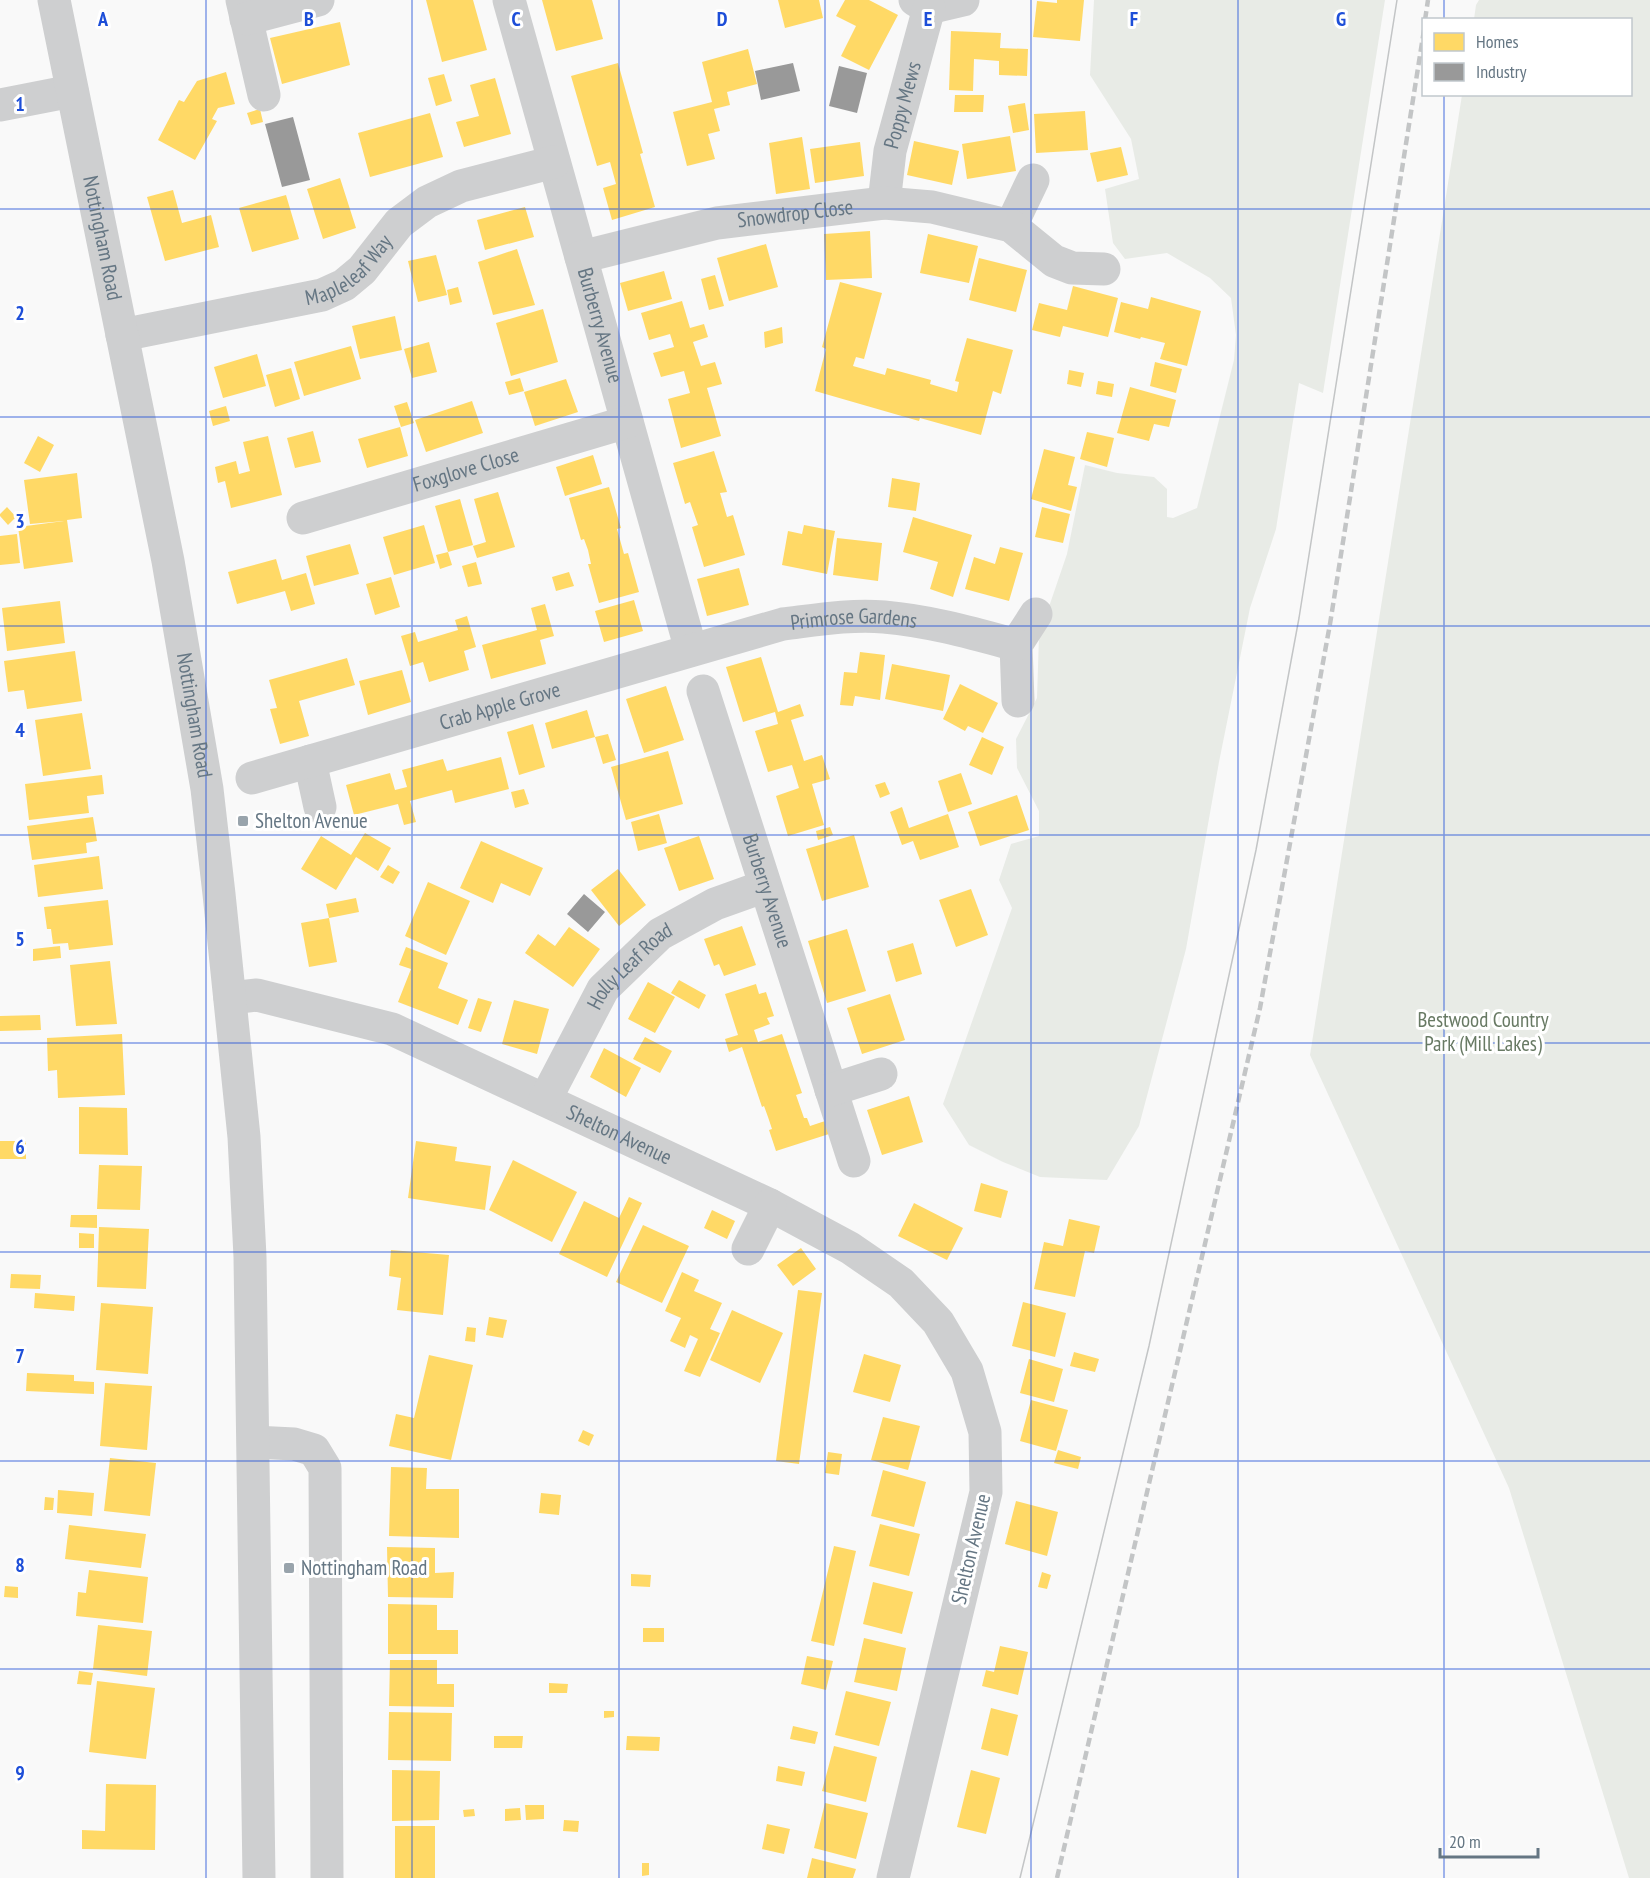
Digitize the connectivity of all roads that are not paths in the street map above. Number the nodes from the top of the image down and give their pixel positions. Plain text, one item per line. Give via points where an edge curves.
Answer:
1 (54, 0) edge
2 (318, 0) edge
3 (509, 0) edge
4 (963, 0) edge
5 (922, 4) edge
6 (244, 10) edge
7 (72, 91) junction
8 (264, 95) dead end
9 (0, 105) edge
10 (554, 162) junction
11 (1033, 180) dead end
12 (884, 203) junction
13 (1011, 226) junction
14 (581, 257) junction
15 (1104, 269) dead end
16 (122, 335) junction
17 (627, 422) junction
18 (303, 518) dead end
19 (1036, 614) dead end
20 (1016, 645) junction
21 (691, 650) junction
22 (703, 691) dead end
23 (1018, 701) dead end
24 (310, 761) junction
25 (252, 778) dead end
26 (320, 807) dead end
27 (765, 886) junction
28 (230, 998) junction
29 (881, 1074) dead end
30 (831, 1090) junction
31 (545, 1100) junction
32 (854, 1161) dead end
33 (770, 1205) junction
34 (748, 1249) dead end
35 (254, 1442) junction
36 (259, 1878) edge
37 (327, 1878) edge
38 (893, 1878) edge

1 - 7 street, Nottingham Road
2 - 6 street
3 - 10 street, Burberry Avenue
4 - 5 street, Poppy Mews
5 - 12 street, Poppy Mews via 890,151
6 - 8 street
7 - 9 street
7 - 16 street, Nottingham Road
10 - 14 street, Burberry Avenue
10 - 16 street, Mapleleaf Way via 461,186 427,202 399,223 362,270 344,285 322,295
11 - 13 street
12 - 13 street, Snowdrop Close via 932,207
12 - 14 street, Snowdrop Close via 717,224
13 - 15 street, Snowdrop Close via 1054,261 1072,268
14 - 17 street, Burberry Avenue
16 - 28 street, Nottingham Road via 168,561 207,789
17 - 18 street, Foxglove Close
17 - 21 street, Burberry Avenue
19 - 20 street
20 - 21 street, Primrose Gardens via 938,624 882,616 783,624
20 - 23 street
21 - 24 street, Crab Apple Grove
22 - 27 street, Burberry Avenue
24 - 25 street, Crab Apple Grove
24 - 26 street
27 - 30 street, Burberry Avenue
27 - 31 street, Holly Leaf Road via 715,904 660,934 603,989
28 - 31 street, Shelton Avenue via 257,995 392,1029
28 - 35 street, Nottingham Road via 250,1257
29 - 30 street
30 - 32 street, Burberry Avenue
31 - 33 street, Shelton Avenue
33 - 34 street
33 - 38 street, Shelton Avenue via 850,1248 901,1283 938,1322 967,1371 985,1432 986,1492
35 - 36 street, Nottingham Road
35 - 37 street via 294,1444 314,1450 325,1468

